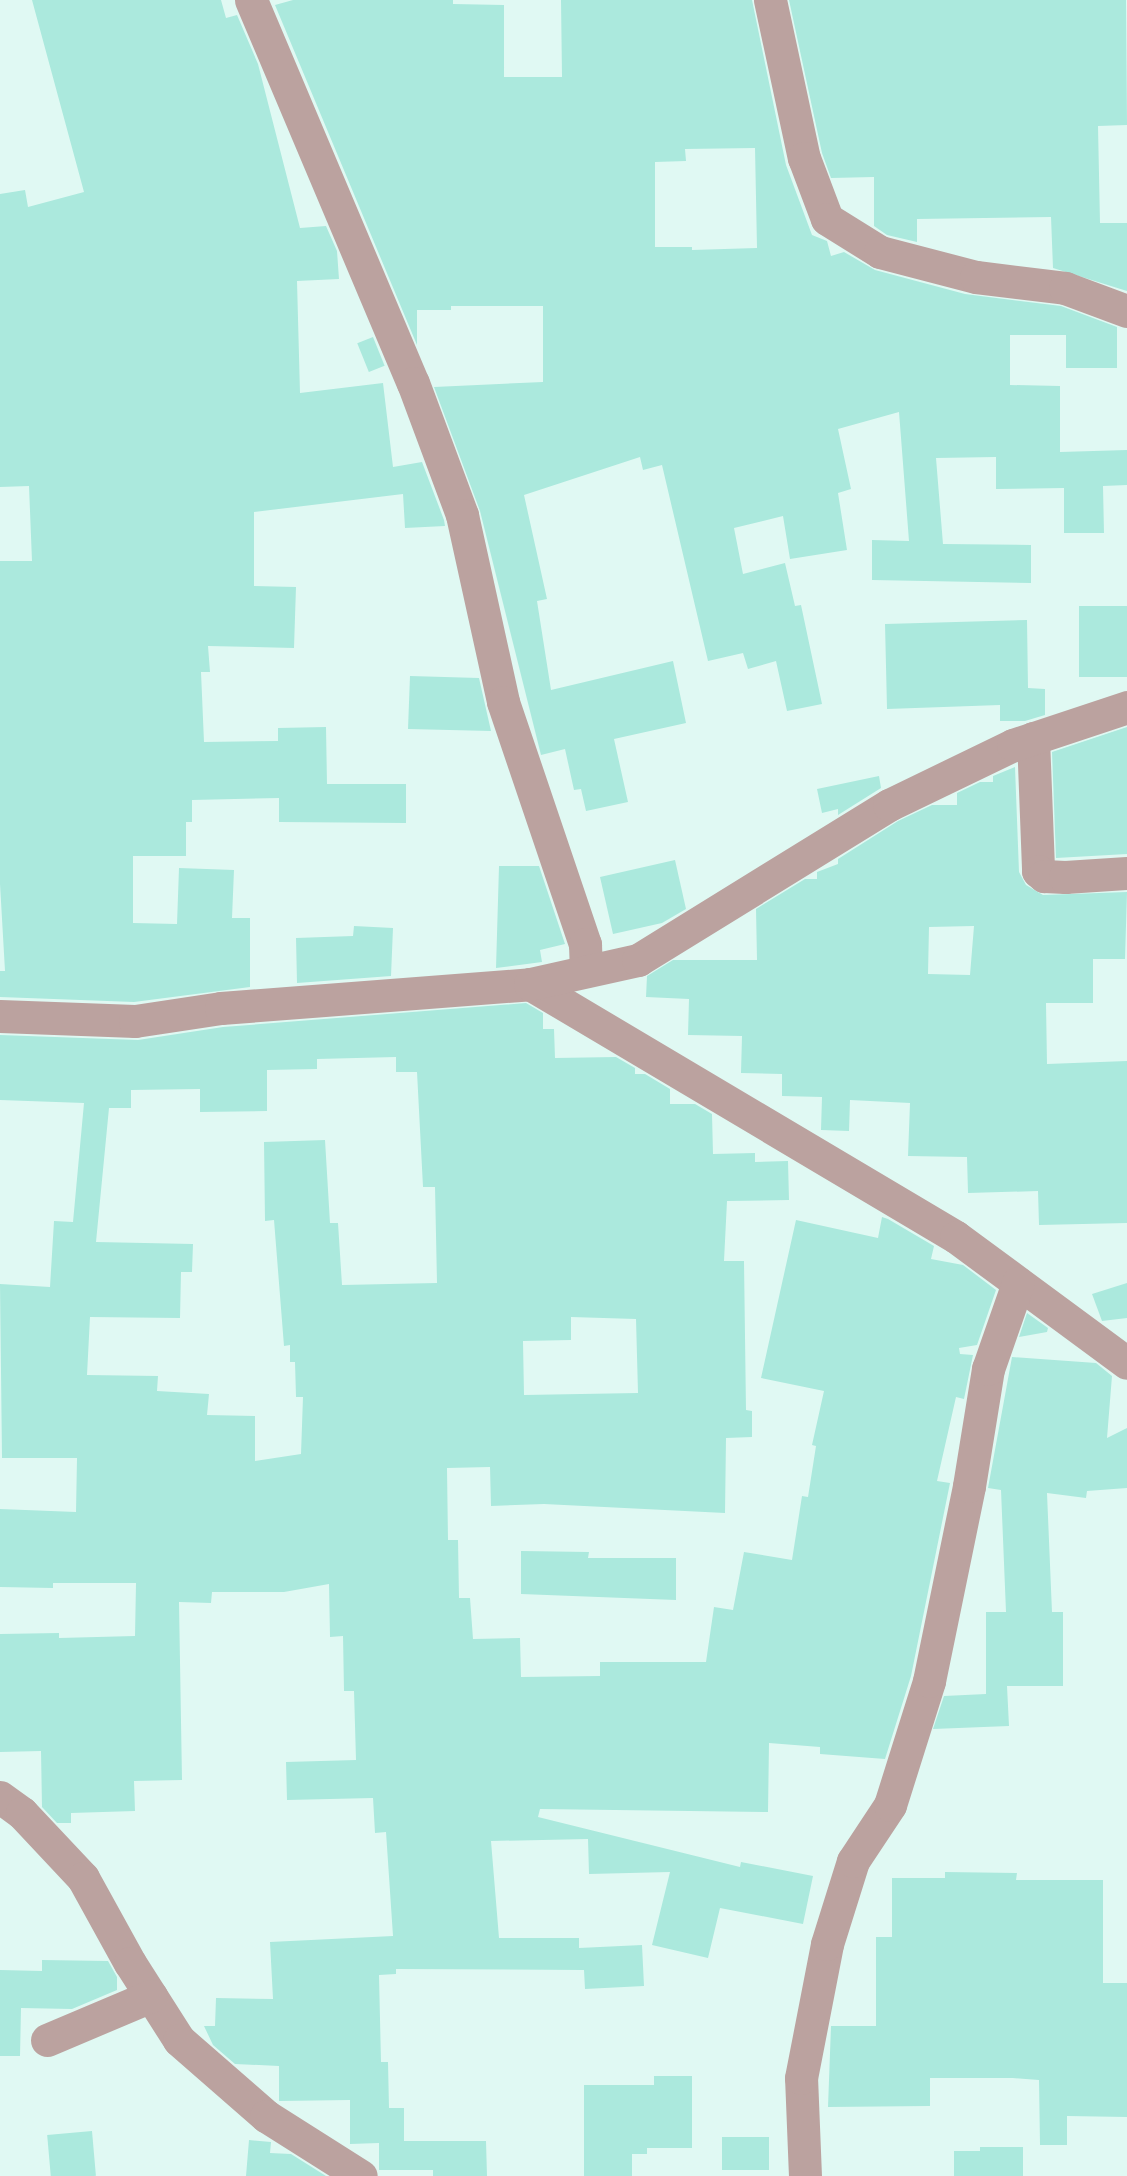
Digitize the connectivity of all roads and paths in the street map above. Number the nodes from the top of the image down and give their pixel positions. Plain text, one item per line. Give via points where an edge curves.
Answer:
1 (251, 0) edge
2 (770, 0) edge
3 (1127, 311) edge
4 (1127, 707) edge
5 (1033, 738) junction
6 (1127, 873) edge
7 (586, 971) junction
8 (530, 984) junction
9 (0, 1016) edge
10 (1018, 1283) junction
11 (1127, 1363) edge
12 (0, 1797) edge
13 (151, 1996) junction
14 (48, 2040) dead end
15 (331, 2166) edge
16 (361, 2176) edge
17 (805, 2176) edge

1 - 7 street via 412,383 462,515 503,702 585,944
2 - 3 street via 804,158 827,219 880,252 976,277 1065,288
4 - 5 street
5 - 6 street via 1038,871 1044,876 1065,877
5 - 7 street via 889,805 638,960
7 - 8 street
8 - 9 street via 221,1008 135,1021
8 - 10 street via 956,1237
10 - 11 street
10 - 17 street via 988,1369 969,1486 929,1681 890,1805 853,1861 827,1944 801,2078
12 - 13 street via 22,1813 83,1878
13 - 14 street
13 - 15 street via 188,2047 266,2116
15 - 16 street

